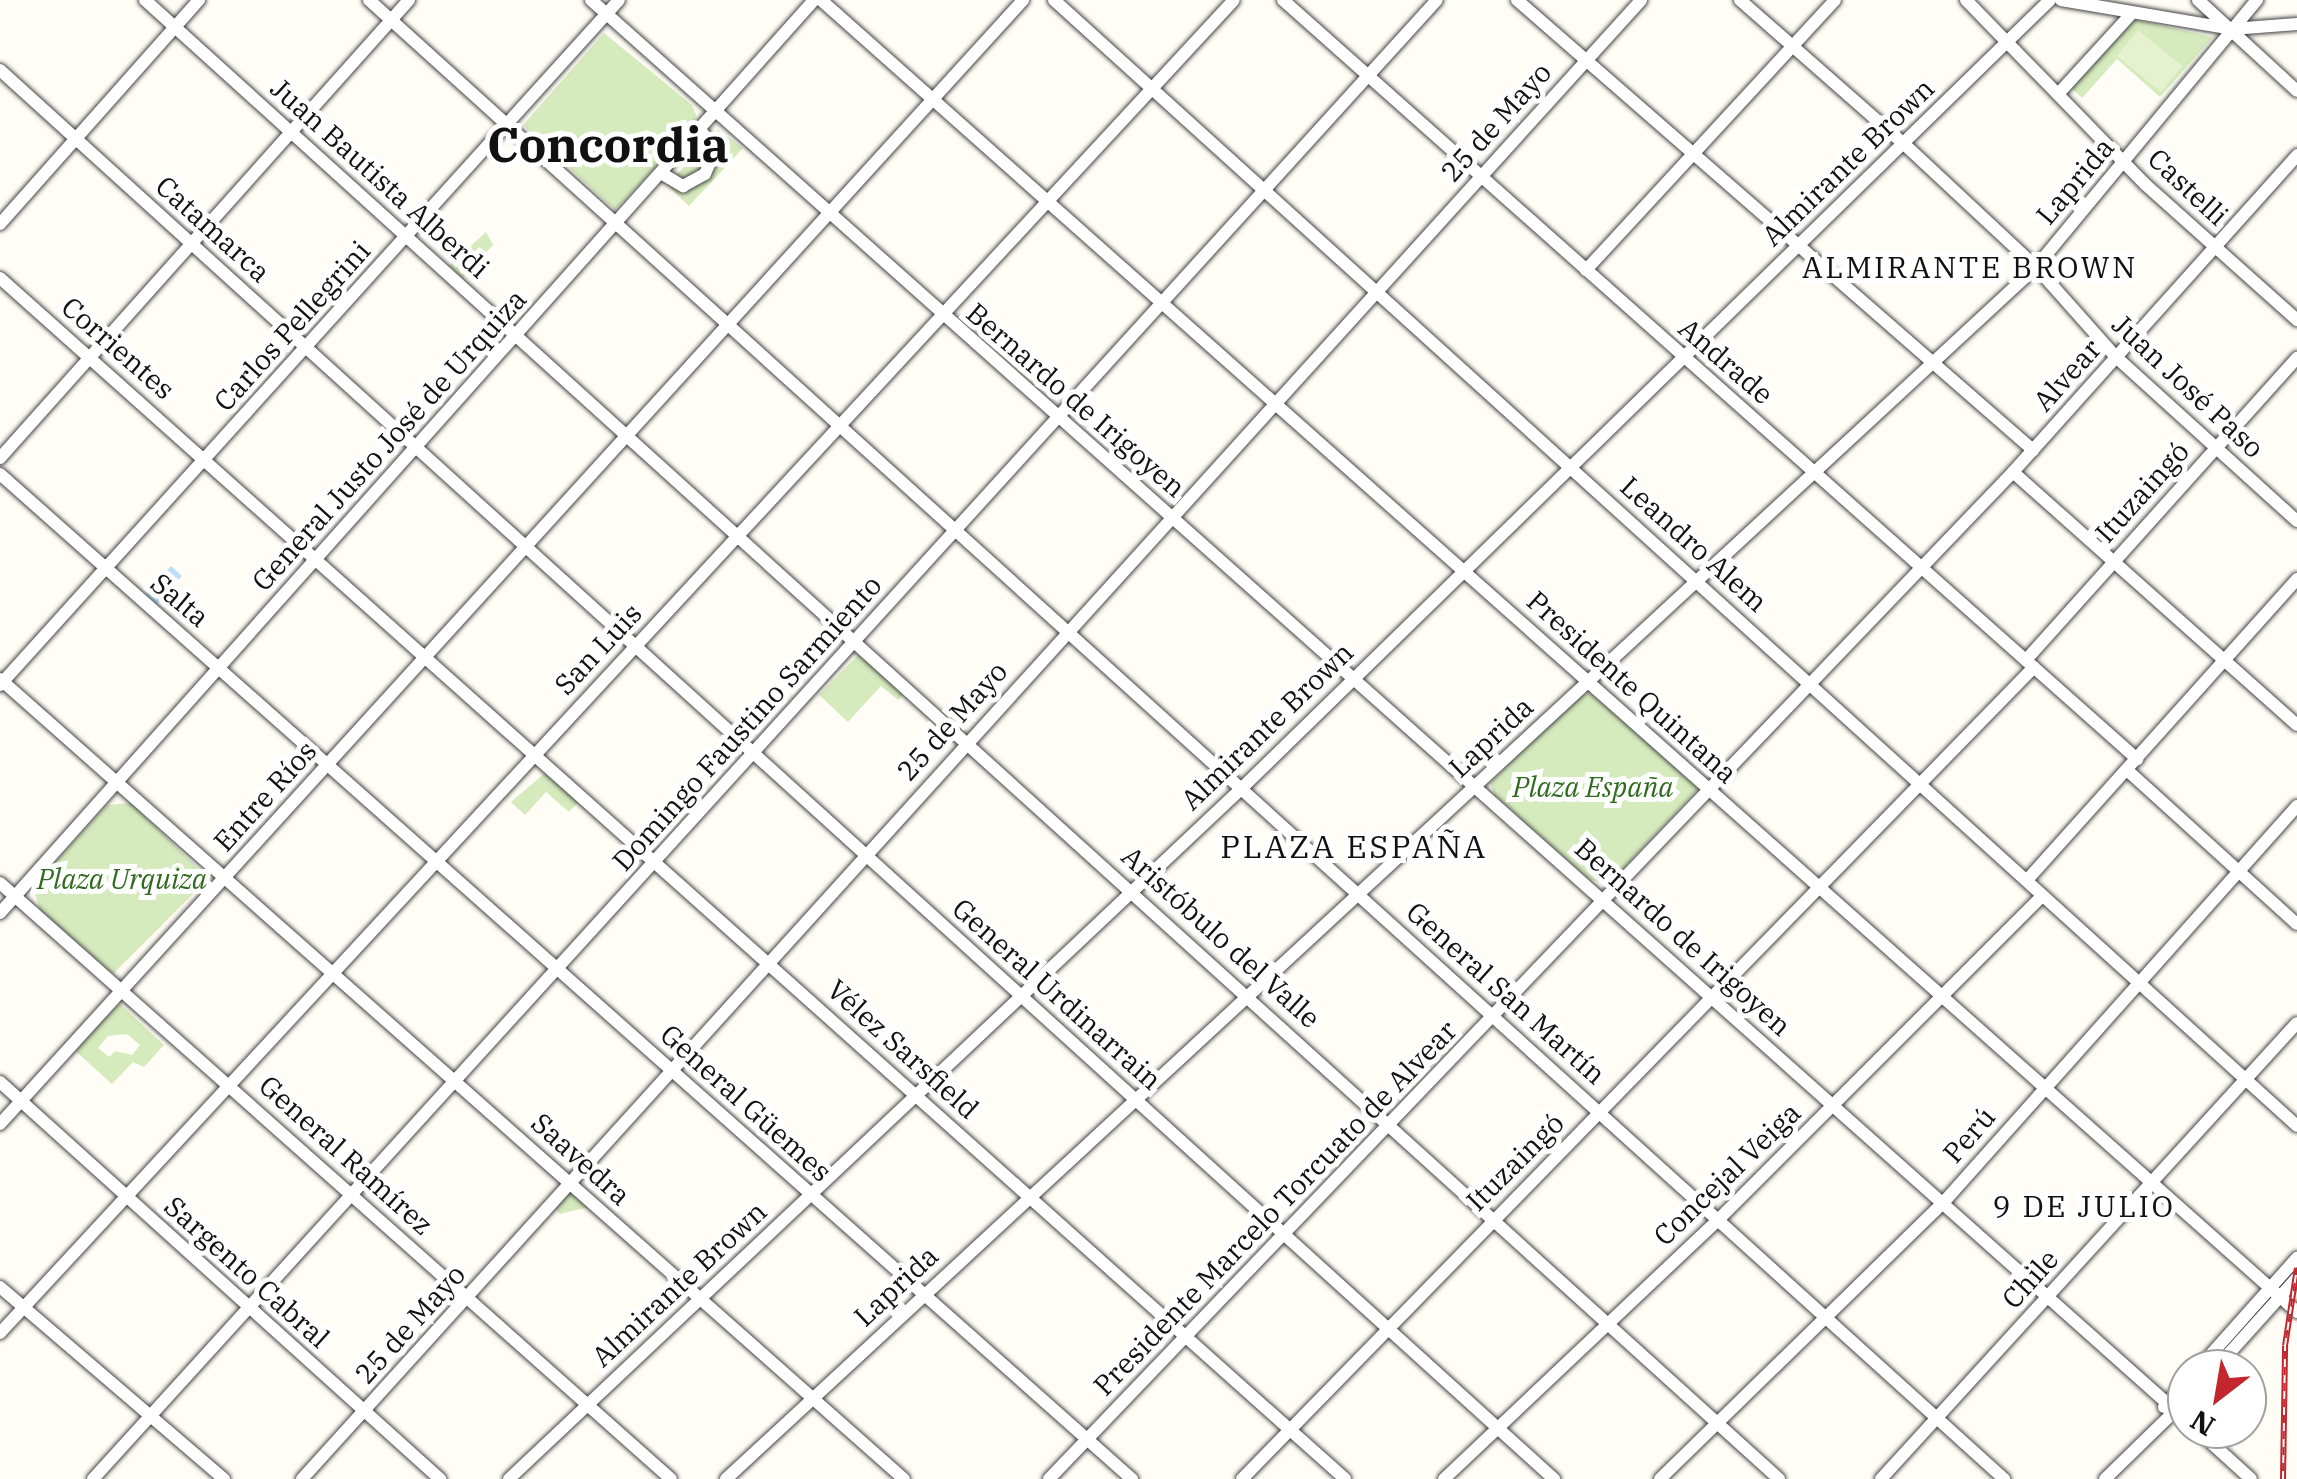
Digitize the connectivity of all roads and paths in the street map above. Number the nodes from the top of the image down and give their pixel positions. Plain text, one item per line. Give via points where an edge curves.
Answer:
1 (145, 0) edge
2 (199, 0) edge
3 (370, 0) edge
4 (409, 0) edge
5 (591, 0) edge
6 (619, 0) edge
7 (818, 0) edge
8 (1023, 0) edge
9 (1054, 0) edge
10 (1234, 0) edge
11 (1283, 0) edge
12 (1437, 0) edge
13 (1516, 0) edge
14 (1640, 0) edge
15 (1740, 0) edge
16 (1834, 0) edge
17 (1966, 0) edge
18 (2050, 0) edge
19 (2062, 0) edge
20 (2198, 0) edge
21 (2257, 0) edge
22 (2132, 12) junction
23 (606, 14) junction
24 (391, 19) junction
25 (2297, 24) edge
26 (174, 27) junction
27 (2232, 29) junction
28 (2010, 39) junction
29 (1792, 46) junction
30 (1586, 60) junction
31 (0, 70) edge
32 (1368, 76) junction
33 (2297, 91) edge
34 (1150, 92) junction
35 (2059, 93) junction
36 (933, 100) junction
37 (714, 111) junction
38 (508, 124) junction
39 (700, 128) junction
40 (290, 131) junction
41 (76, 138) junction
42 (1903, 142) junction
43 (1693, 153) junction
44 (2297, 155) edge
45 (2124, 162) junction
46 (661, 172) junction
47 (1480, 176) junction
48 (1263, 192) junction
49 (1048, 202) junction
50 (828, 214) junction
51 (0, 224) edge
52 (616, 224) junction
53 (407, 236) junction
54 (190, 242) junction
55 (1799, 245) junction
56 (2215, 247) junction
57 (2036, 267) junction
58 (1586, 270) junction
59 (0, 278) edge
60 (1375, 292) junction
61 (1161, 304) junction
62 (942, 316) junction
63 (2297, 320) edge
64 (726, 326) junction
65 (517, 334) junction
66 (306, 347) junction
67 (88, 356) junction
68 (1683, 356) junction
69 (2116, 358) junction
70 (2297, 358) edge
71 (1935, 362) junction
72 (1274, 403) junction
73 (1058, 418) junction
74 (839, 426) junction
75 (625, 435) junction
76 (418, 445) junction
77 (2216, 448) junction
78 (2033, 450) junction
79 (0, 458) edge
80 (205, 459) junction
81 (1570, 466) junction
82 (2014, 472) junction
83 (1815, 473) junction
84 (0, 474) edge
85 (1172, 516) junction
86 (2297, 521) edge
87 (955, 531) junction
88 (736, 536) junction
89 (526, 546) junction
90 (318, 558) junction
91 (2114, 562) junction
92 (1924, 566) junction
93 (105, 570) junction
94 (1463, 572) junction
95 (2297, 579) edge
96 (1698, 581) junction
97 (1067, 632) junction
98 (854, 642) junction
99 (636, 645) junction
100 (426, 656) junction
101 (2224, 660) junction
102 (2030, 663) junction
103 (220, 666) junction
104 (1353, 678) junction
105 (1588, 681) junction
106 (1, 682) edge
107 (1812, 684) junction
108 (2297, 725) edge
109 (967, 742) junction
110 (754, 752) junction
111 (536, 754) junction
112 (326, 765) junction
113 (2132, 765) junction
114 (117, 780) junction
115 (1922, 783) junction
116 (1475, 786) junction
117 (1242, 787) junction
118 (1710, 790) junction
119 (2297, 806) edge
120 (866, 854) junction
121 (656, 861) junction
122 (436, 862) junction
123 (2238, 871) junction
124 (226, 877) junction
125 (2028, 878) junction
126 (0, 883) edge
127 (1820, 888) junction
128 (1130, 889) junction
129 (1358, 892) junction
130 (16, 896) junction
131 (1604, 899) junction
132 (2040, 899) junction
133 (0, 913) edge
134 (2297, 924) edge
135 (768, 961) junction
136 (558, 970) junction
137 (334, 972) junction
138 (2138, 981) junction
139 (121, 990) junction
140 (1020, 994) junction
141 (1248, 995) junction
142 (1714, 998) junction
143 (1944, 998) junction
144 (1494, 1016) junction
145 (2297, 1023) edge
146 (672, 1069) junction
147 (455, 1080) junction
148 (2246, 1080) junction
149 (0, 1082) edge
150 (228, 1084) junction
151 (2044, 1086) junction
152 (917, 1096) junction
153 (1136, 1099) junction
154 (21, 1101) junction
155 (1834, 1106) junction
156 (1600, 1112) junction
157 (0, 1124) edge
158 (1391, 1125) junction
159 (2297, 1126) edge
160 (2152, 1182) junction
161 (572, 1183) junction
162 (352, 1194) junction
163 (810, 1194) junction
164 (127, 1196) junction
165 (1028, 1196) junction
166 (1943, 1203) junction
167 (1494, 1218) junction
168 (1720, 1218) junction
169 (1283, 1233) junction
170 (2297, 1258) edge
171 (2297, 1278) edge
172 (0, 1287) edge
173 (2275, 1293) junction
174 (924, 1295) junction
175 (2048, 1296) junction
176 (469, 1297) junction
177 (700, 1299) junction
178 (24, 1308) junction
179 (250, 1308) junction
180 (2297, 1312) edge
181 (1826, 1317) junction
182 (1608, 1322) junction
183 (1388, 1327) junction
184 (0, 1333) edge
185 (1183, 1335) junction
186 (2218, 1349) edge
187 (2230, 1349) edge
188 (812, 1397) junction
189 (2167, 1402) edge
190 (587, 1405) junction
191 (364, 1412) junction
192 (150, 1415) junction
193 (1938, 1418) junction
194 (2167, 1419) edge
195 (1718, 1423) junction
196 (1498, 1428) junction
197 (1290, 1430) junction
198 (1086, 1439) junction
199 (2218, 1449) edge
200 (92, 1479) edge
201 (224, 1479) edge
202 (302, 1479) edge
203 (440, 1479) edge
204 (509, 1479) edge
205 (671, 1479) edge
206 (726, 1479) edge
207 (904, 1479) edge
208 (1049, 1479) edge
209 (1132, 1479) edge
210 (1242, 1479) edge
211 (1345, 1479) edge
212 (1444, 1479) edge
213 (1554, 1479) edge
214 (1660, 1479) edge
215 (1779, 1479) edge
216 (1881, 1479) edge
217 (2004, 1479) edge
218 (2105, 1479) edge
219 (2251, 1479) edge

1 - 26 street, Juan Bautista Alberdi
2 - 26 street
3 - 24 street, General San Martín
4 - 24 street
5 - 23 street, Bernardo de Irigoyen
6 - 23 street, Carlos Pellegrini
7 - 36 street, Presidente Quintana
7 - 37 street, General Justo José de Urquiza
8 - 36 street
9 - 34 street, Leandro Alem
10 - 34 street, San Luis
11 - 32 street, Andrade
12 - 32 street, Domingo Faustino Sarmiento
13 - 30 street
14 - 30 street, 25 de Mayo
15 - 29 street, Juan José Paso
16 - 29 street
17 - 28 street, Castelli
18 - 28 street, Almirante Brown
19 - 22 street
20 - 27 street
21 - 27 street, Laprida
22 - 27 street
22 - 35 street
23 - 37 street, Bernardo de Irigoyen
23 - 38 street, Carlos Pellegrini
24 - 38 street, General San Martín
24 - 40 street
25 - 27 street
26 - 40 street, Juan Bautista Alberdi
26 - 41 street
27 - 33 street
27 - 45 street, Laprida
28 - 35 street, Castelli
28 - 42 street, Almirante Brown
29 - 42 street, Juan José Paso
29 - 43 street
30 - 43 street
30 - 47 street, 25 de Mayo
31 - 41 street, Catamarca
32 - 47 street, Andrade
32 - 48 street, Domingo Faustino Sarmiento
34 - 48 street, Leandro Alem
34 - 49 street, San Luis
35 - 45 street, Castelli
36 - 49 street, Presidente Quintana
36 - 50 street, Entre Ríos
37 - 39 street, General Justo José de Urquiza
37 - 50 street, Bernardo de Irigoyen
38 - 52 street, General San Martín
38 - 53 street, Carlos Pellegrini
39 - 46 street, General Justo José de Urquiza
39 - 46 street via 716,150 705,174 682,186
40 - 53 street, Juan Bautista Alberdi
40 - 54 street
41 - 51 street
41 - 54 street, Catamarca
42 - 55 street, Almirante Brown
42 - 57 street, Juan José Paso
43 - 55 street
43 - 58 street
44 - 56 street, Alvear
45 - 56 street, Castelli
45 - 57 street, Laprida
46 - 52 street, General Justo José de Urquiza
47 - 58 street, Andrade
47 - 60 street, 25 de Mayo
48 - 60 street, Leandro Alem
48 - 61 street, Domingo Faustino Sarmiento
49 - 61 street, Presidente Quintana
49 - 62 street, San Luis
50 - 62 street, Bernardo de Irigoyen
50 - 64 street, Entre Ríos
52 - 64 street, General San Martín
52 - 65 street, General Justo José de Urquiza
53 - 65 street, Juan Bautista Alberdi
53 - 66 street, Carlos Pellegrini
54 - 66 street, Catamarca
54 - 67 street
55 - 68 street, Almirante Brown
55 - 71 street
56 - 63 street, Castelli
56 - 69 street, Alvear
57 - 69 street, Juan José Paso
57 - 71 street, Laprida
58 - 68 street, Andrade
59 - 67 street, Corrientes
60 - 72 street, 25 de Mayo
60 - 81 street, Leandro Alem
61 - 72 street, Presidente Quintana
61 - 73 street, Domingo Faustino Sarmiento
62 - 73 street, Bernardo de Irigoyen
62 - 74 street, San Luis
64 - 74 street, General San Martín
64 - 75 street, Entre Ríos
65 - 75 street, Juan Bautista Alberdi
65 - 76 street, General Justo José de Urquiza
66 - 76 street, Catamarca
66 - 80 street, Carlos Pellegrini
67 - 79 street
67 - 80 street, Corrientes
68 - 81 street, Almirante Brown
68 - 83 street, Andrade
69 - 77 street, Juan José Paso
69 - 78 street, Alvear
70 - 77 street, Ituzaingó
71 - 78 street
71 - 83 street, Laprida
72 - 85 street, 25 de Mayo
72 - 94 street, Presidente Quintana
73 - 85 street, Bernardo de Irigoyen
73 - 87 street, Domingo Faustino Sarmiento
74 - 87 street, General San Martín
74 - 88 street, San Luis
75 - 88 street, Aristóbulo del Valle
75 - 89 street, Entre Ríos
76 - 89 street, Catamarca
76 - 90 street, General Justo José de Urquiza
77 - 86 street, Juan José Paso
77 - 91 street, Ituzaingó
78 - 82 street, Presidente Marcelo Torcuato de Alvear
80 - 90 street, Corrientes
80 - 93 street, Carlos Pellegrini
81 - 94 street, Almirante Brown
81 - 96 street, Leandro Alem
82 - 91 street
82 - 92 street, Presidente Marcelo Torcuato de Alvear
83 - 92 street, Andrade
83 - 96 street, Laprida
84 - 93 street, Salta
85 - 97 street, 25 de Mayo
85 - 104 street, Bernardo de Irigoyen
87 - 97 street, General San Martín
87 - 98 street, Domingo Faustino Sarmiento
88 - 98 street, Aristóbulo del Valle
88 - 99 street, San Luis
89 - 99 street, General Urdinarrain
89 - 100 street, Entre Ríos
90 - 100 street, Corrientes
90 - 103 street, General Justo José de Urquiza
91 - 101 street
91 - 102 street, Ituzaingó
92 - 102 street, Andrade
92 - 107 street, Presidente Marcelo Torcuato de Alvear
93 - 103 street, Salta
93 - 106 street, Carlos Pellegrini
94 - 104 street, Almirante Brown
94 - 105 street, Presidente Quintana
95 - 101 street
96 - 105 street, Laprida
96 - 107 street, Leandro Alem
97 - 109 street, 25 de Mayo
97 - 117 street, General San Martín
98 - 109 street, Aristóbulo del Valle
98 - 110 street, Domingo Faustino Sarmiento
99 - 110 street, General Urdinarrain
99 - 111 street, San Luis
100 - 111 street, Vélez Sarsfield
100 - 112 street, Entre Ríos
101 - 108 street
101 - 113 street
102 - 113 street, Andrade
102 - 115 street, Ituzaingó
103 - 112 street, Salta
103 - 114 street, General Justo José de Urquiza
104 - 116 street, Bernardo de Irigoyen
104 - 117 street, Almirante Brown
105 - 116 street, Laprida
105 - 118 street, Presidente Quintana
106 - 114 street, Saavedra
107 - 115 street, Leandro Alem
107 - 118 street, Presidente Marcelo Torcuato de Alvear
109 - 120 street, 25 de Mayo
109 - 128 street, Aristóbulo del Valle
110 - 120 street, General Urdinarrain
110 - 121 street, Domingo Faustino Sarmiento
111 - 121 street, Vélez Sarsfield
111 - 122 street, San Luis
112 - 122 street, General Güemes
112 - 124 street, Entre Ríos
113 - 123 street, Andrade
113 - 125 street
114 - 124 street, Saavedra
114 - 130 street, General Justo José de Urquiza
115 - 125 street, Leandro Alem
115 - 127 street, Ituzaingó
116 - 129 street, Laprida
116 - 131 street, Bernardo de Irigoyen
117 - 128 street, Almirante Brown
117 - 129 street, General San Martín
118 - 127 street, Presidente Quintana
118 - 131 street, Presidente Marcelo Torcuato de Alvear
119 - 123 street, Perú
120 - 135 street, 25 de Mayo
120 - 140 street, General Urdinarrain
121 - 135 street, Vélez Sarsfield
121 - 136 street, Domingo Faustino Sarmiento
122 - 136 street, General Güemes
122 - 137 street, San Luis
123 - 134 street, Andrade
123 - 138 street, Perú
124 - 137 street, Saavedra
124 - 139 street, Entre Ríos
125 - 132 street, Leandro Alem
126 - 130 street, General Ramírez
127 - 142 street, Ituzaingó
127 - 143 street, Presidente Quintana
128 - 140 street, Almirante Brown
128 - 141 street, Aristóbulo del Valle
129 - 141 street, Laprida
129 - 144 street, General San Martín
130 - 133 street, General Justo José de Urquiza
130 - 139 street, General Ramírez
131 - 142 street, Bernardo de Irigoyen
131 - 144 street, Presidente Marcelo Torcuato de Alvear
132 - 138 street, Leandro Alem
132 - 143 street, Concejal Veiga
135 - 146 street, 25 de Mayo
135 - 152 street, Vélez Sarsfield
136 - 146 street, General Güemes
136 - 147 street, Domingo Faustino Sarmiento
137 - 147 street, Saavedra
137 - 150 street, San Luis
138 - 148 street, Leandro Alem
138 - 151 street, Perú
139 - 150 street, General Ramírez
139 - 154 street, Entre Ríos
140 - 152 street, Almirante Brown
140 - 153 street, General Urdinarrain
141 - 153 street, Laprida
141 - 158 street, Aristóbulo del Valle
142 - 155 street, Bernardo de Irigoyen
142 - 156 street, Ituzaingó
143 - 151 street, Presidente Quintana
143 - 155 street, Concejal Veiga
144 - 156 street, General San Martín
144 - 158 street, Presidente Marcelo Torcuato de Alvear
145 - 148 street, Chile
146 - 161 street, 25 de Mayo
146 - 163 street, General Güemes
147 - 161 street, Saavedra
147 - 162 street, Domingo Faustino Sarmiento
148 - 159 street, Leandro Alem
148 - 160 street, Chile
149 - 154 street, Sargento Cabral
150 - 162 street, General Ramírez
150 - 164 street, San Luis
151 - 160 street, Presidente Quintana
151 - 166 street, Perú
152 - 163 street, Almirante Brown
152 - 165 street, Vélez Sarsfield
153 - 165 street, Laprida
153 - 169 street, General Urdinarrain
154 - 157 street, Entre Ríos
154 - 164 street, Sargento Cabral
155 - 166 street, Bernardo de Irigoyen
155 - 168 street, Concejal Veiga
156 - 167 street, Ituzaingó
156 - 168 street, General San Martín
158 - 167 street, Aristóbulo del Valle
158 - 169 street, Presidente Marcelo Torcuato de Alvear
160 - 173 street, Presidente Quintana
160 - 175 street, Chile
161 - 176 street, 25 de Mayo
161 - 177 street, Saavedra
162 - 176 street, General Ramírez
162 - 179 street, Domingo Faustino Sarmiento
163 - 174 street, General Güemes
163 - 177 street, Almirante Brown
164 - 178 street, San Luis
164 - 179 street, Sargento Cabral
165 - 174 street, Laprida
165 - 185 street, Vélez Sarsfield
166 - 175 street, Bernardo de Irigoyen
166 - 181 street, Perú
167 - 182 street, Aristóbulo del Valle
167 - 183 street, Ituzaingó
168 - 181 street, General San Martín
168 - 182 street, Concejal Veiga
169 - 183 street, General Urdinarrain
169 - 185 street, Presidente Marcelo Torcuato de Alvear
170 - 173 street
171 - 173 street
172 - 178 street
173 - 180 street, Presidente Quintana
173 - 186 street
173 - 187 street
174 - 188 street, Laprida
174 - 198 street, General Güemes
175 - 189 street, Bernardo de Irigoyen
175 - 193 street, Chile
176 - 190 street, General Ramírez
176 - 191 street, 25 de Mayo
177 - 188 street, Saavedra
177 - 190 street, Almirante Brown
178 - 184 street, San Luis
178 - 192 street
179 - 191 street, Sargento Cabral
179 - 192 street, Domingo Faustino Sarmiento
181 - 193 street, General San Martín
181 - 195 street, Perú
182 - 195 street, Aristóbulo del Valle
182 - 196 street, Concejal Veiga
183 - 196 street, General Urdinarrain
183 - 197 street, Ituzaingó
185 - 197 street, Vélez Sarsfield
185 - 198 street, Presidente Marcelo Torcuato de Alvear
188 - 206 street, Laprida
188 - 207 street, Saavedra
190 - 204 street, Almirante Brown
190 - 205 street, General Ramírez
191 - 202 street, 25 de Mayo
191 - 203 street, Sargento Cabral
192 - 200 street, Domingo Faustino Sarmiento
192 - 201 street
193 - 216 street, Chile
193 - 217 street, General San Martín
194 - 218 street
195 - 214 street, Perú
195 - 215 street, Aristóbulo del Valle
196 - 212 street, Concejal Veiga
196 - 213 street, General Urdinarrain
197 - 210 street, Ituzaingó
197 - 211 street, Vélez Sarsfield
198 - 208 street, Presidente Marcelo Torcuato de Alvear
198 - 209 street, General Güemes
199 - 219 street

